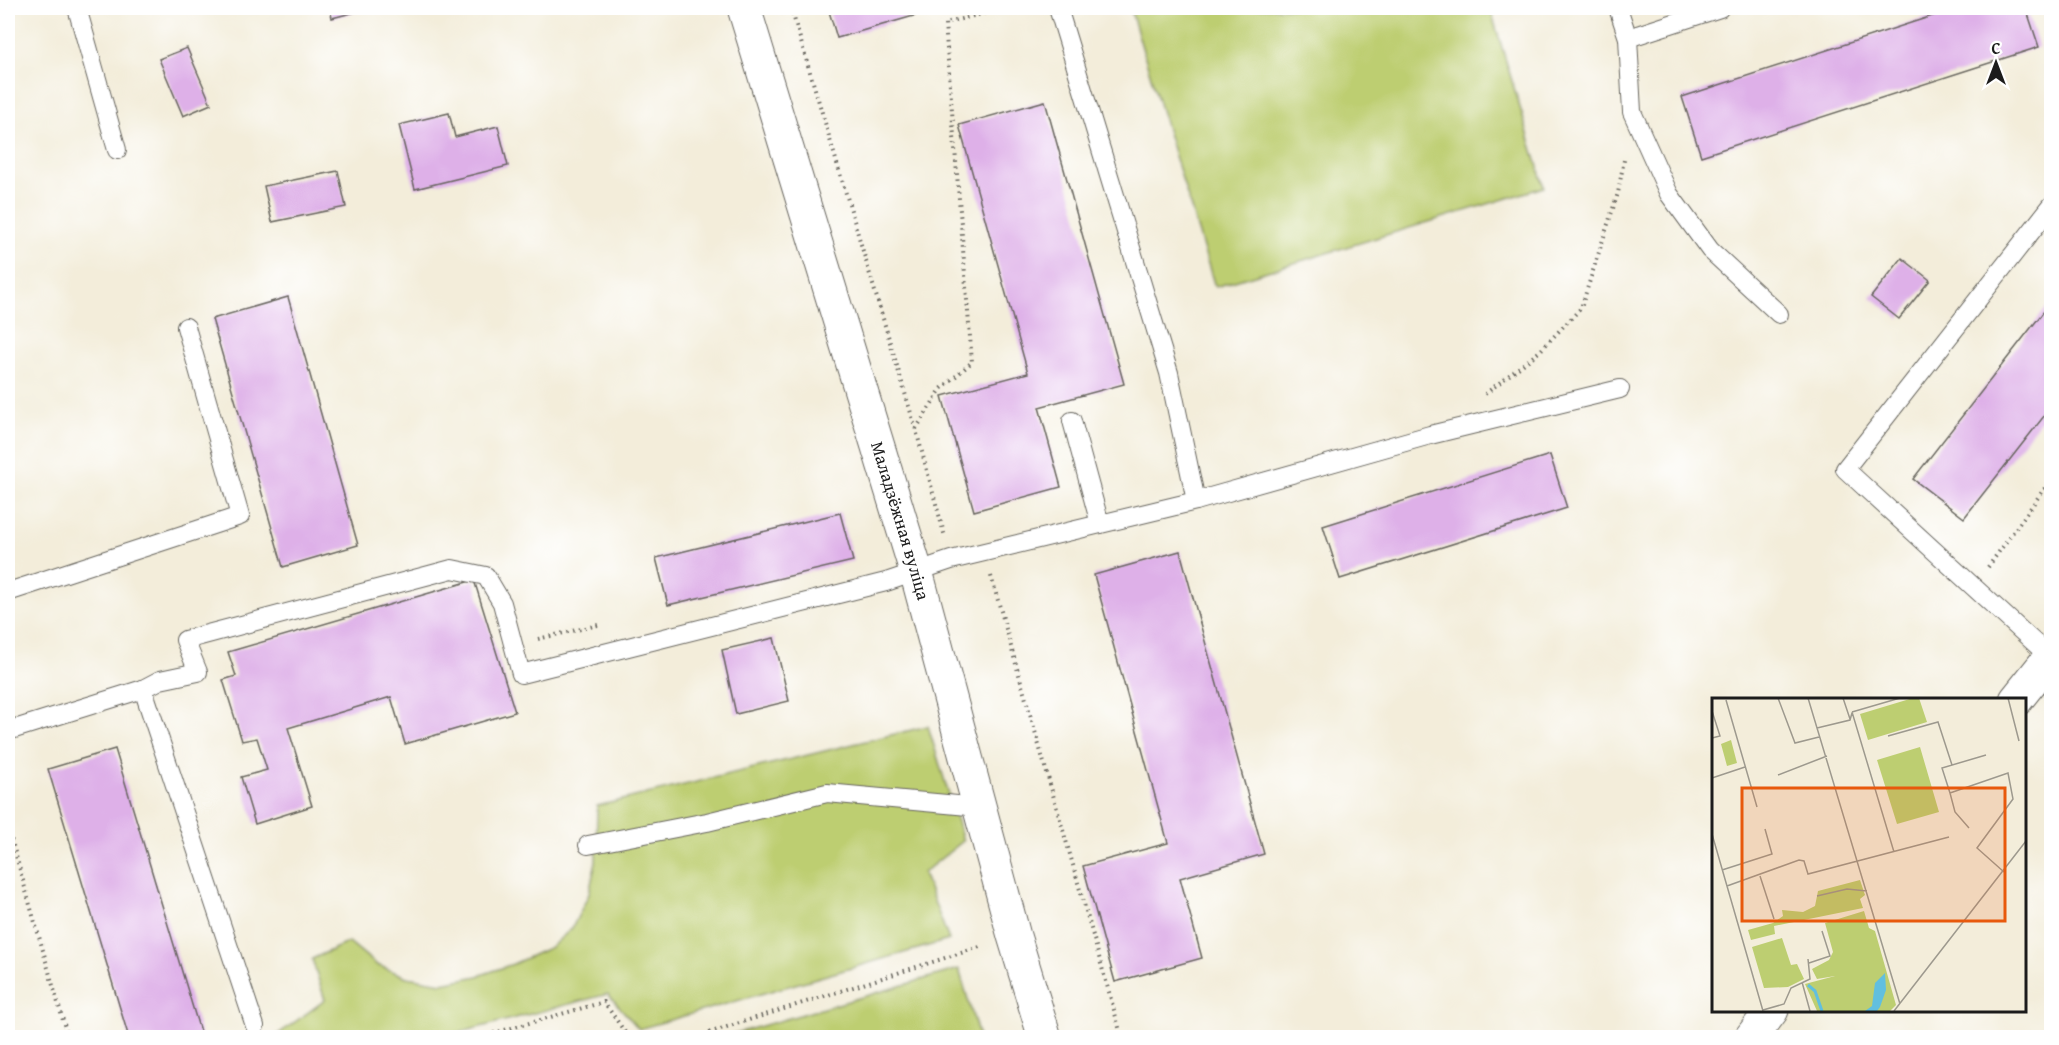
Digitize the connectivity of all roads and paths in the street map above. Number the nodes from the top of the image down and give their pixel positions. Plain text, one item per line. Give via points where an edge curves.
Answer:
1 (77, 8) edge
2 (744, 8) edge
3 (791, 8) edge
4 (1006, 8) edge
5 (1058, 8) edge
6 (1618, 8) edge
7 (1720, 8) edge
8 (1628, 38) junction
9 (1632, 112) junction
10 (117, 150) dead end
11 (2052, 205) edge
12 (1779, 314) dead end
13 (186, 327) dead end
14 (1620, 389) dead end
15 (1476, 400) dead end
16 (1072, 421) dead end
17 (916, 430) junction
18 (2052, 478) edge
19 (1196, 501) junction
20 (1101, 524) junction
21 (984, 552) junction
22 (951, 560) junction
23 (916, 571) junction
24 (1974, 587) junction
25 (8, 592) edge
26 (605, 624) dead end
27 (513, 645) junction
28 (2051, 656) edge
29 (143, 689) junction
30 (2018, 698) edge
31 (8, 731) edge
32 (979, 807) junction
33 (8, 828) edge
34 (588, 845) dead end
35 (1014, 936) junction
36 (1771, 1012) edge
37 (255, 1026) dead end
38 (68, 1038) edge
39 (476, 1038) edge
40 (629, 1038) edge
41 (692, 1038) edge
42 (1045, 1038) edge
43 (1122, 1038) edge
44 (1751, 1038) edge

1 - 10 lane
2 - 23 street, Маладзёжная вуліца
3 - 17 path
4 - 17 path via 945,23 972,362 941,389
5 - 19 lane via 1169,373
6 - 8 lane
7 - 8 lane
8 - 9 lane
9 - 12 lane via 1669,194 1710,250
9 - 15 path via 1618,193 1581,308 1540,351
11 - 24 lane via 1845,469
13 - 25 lane via 240,516
14 - 19 lane via 1430,435
16 - 20 lane
17 - 22 path
18 - 24 path
19 - 20 lane
20 - 21 lane
21 - 22 lane
21 - 43 path
22 - 23 lane
23 - 27 lane via 886,582 521,674
23 - 32 street, Маладзёжная вуліца
24 - 28 lane
26 - 27 path
27 - 29 lane via 502,603 486,576 452,569 185,640 198,672 160,680
28 - 30 street
29 - 31 lane
29 - 37 lane
32 - 34 lane via 827,793
32 - 35 street, Маладзёжная вуліца
33 - 38 path
35 - 41 path
35 - 42 street, Маладзёжная вуліца
36 - 44 street
39 - 40 path via 604,1002

